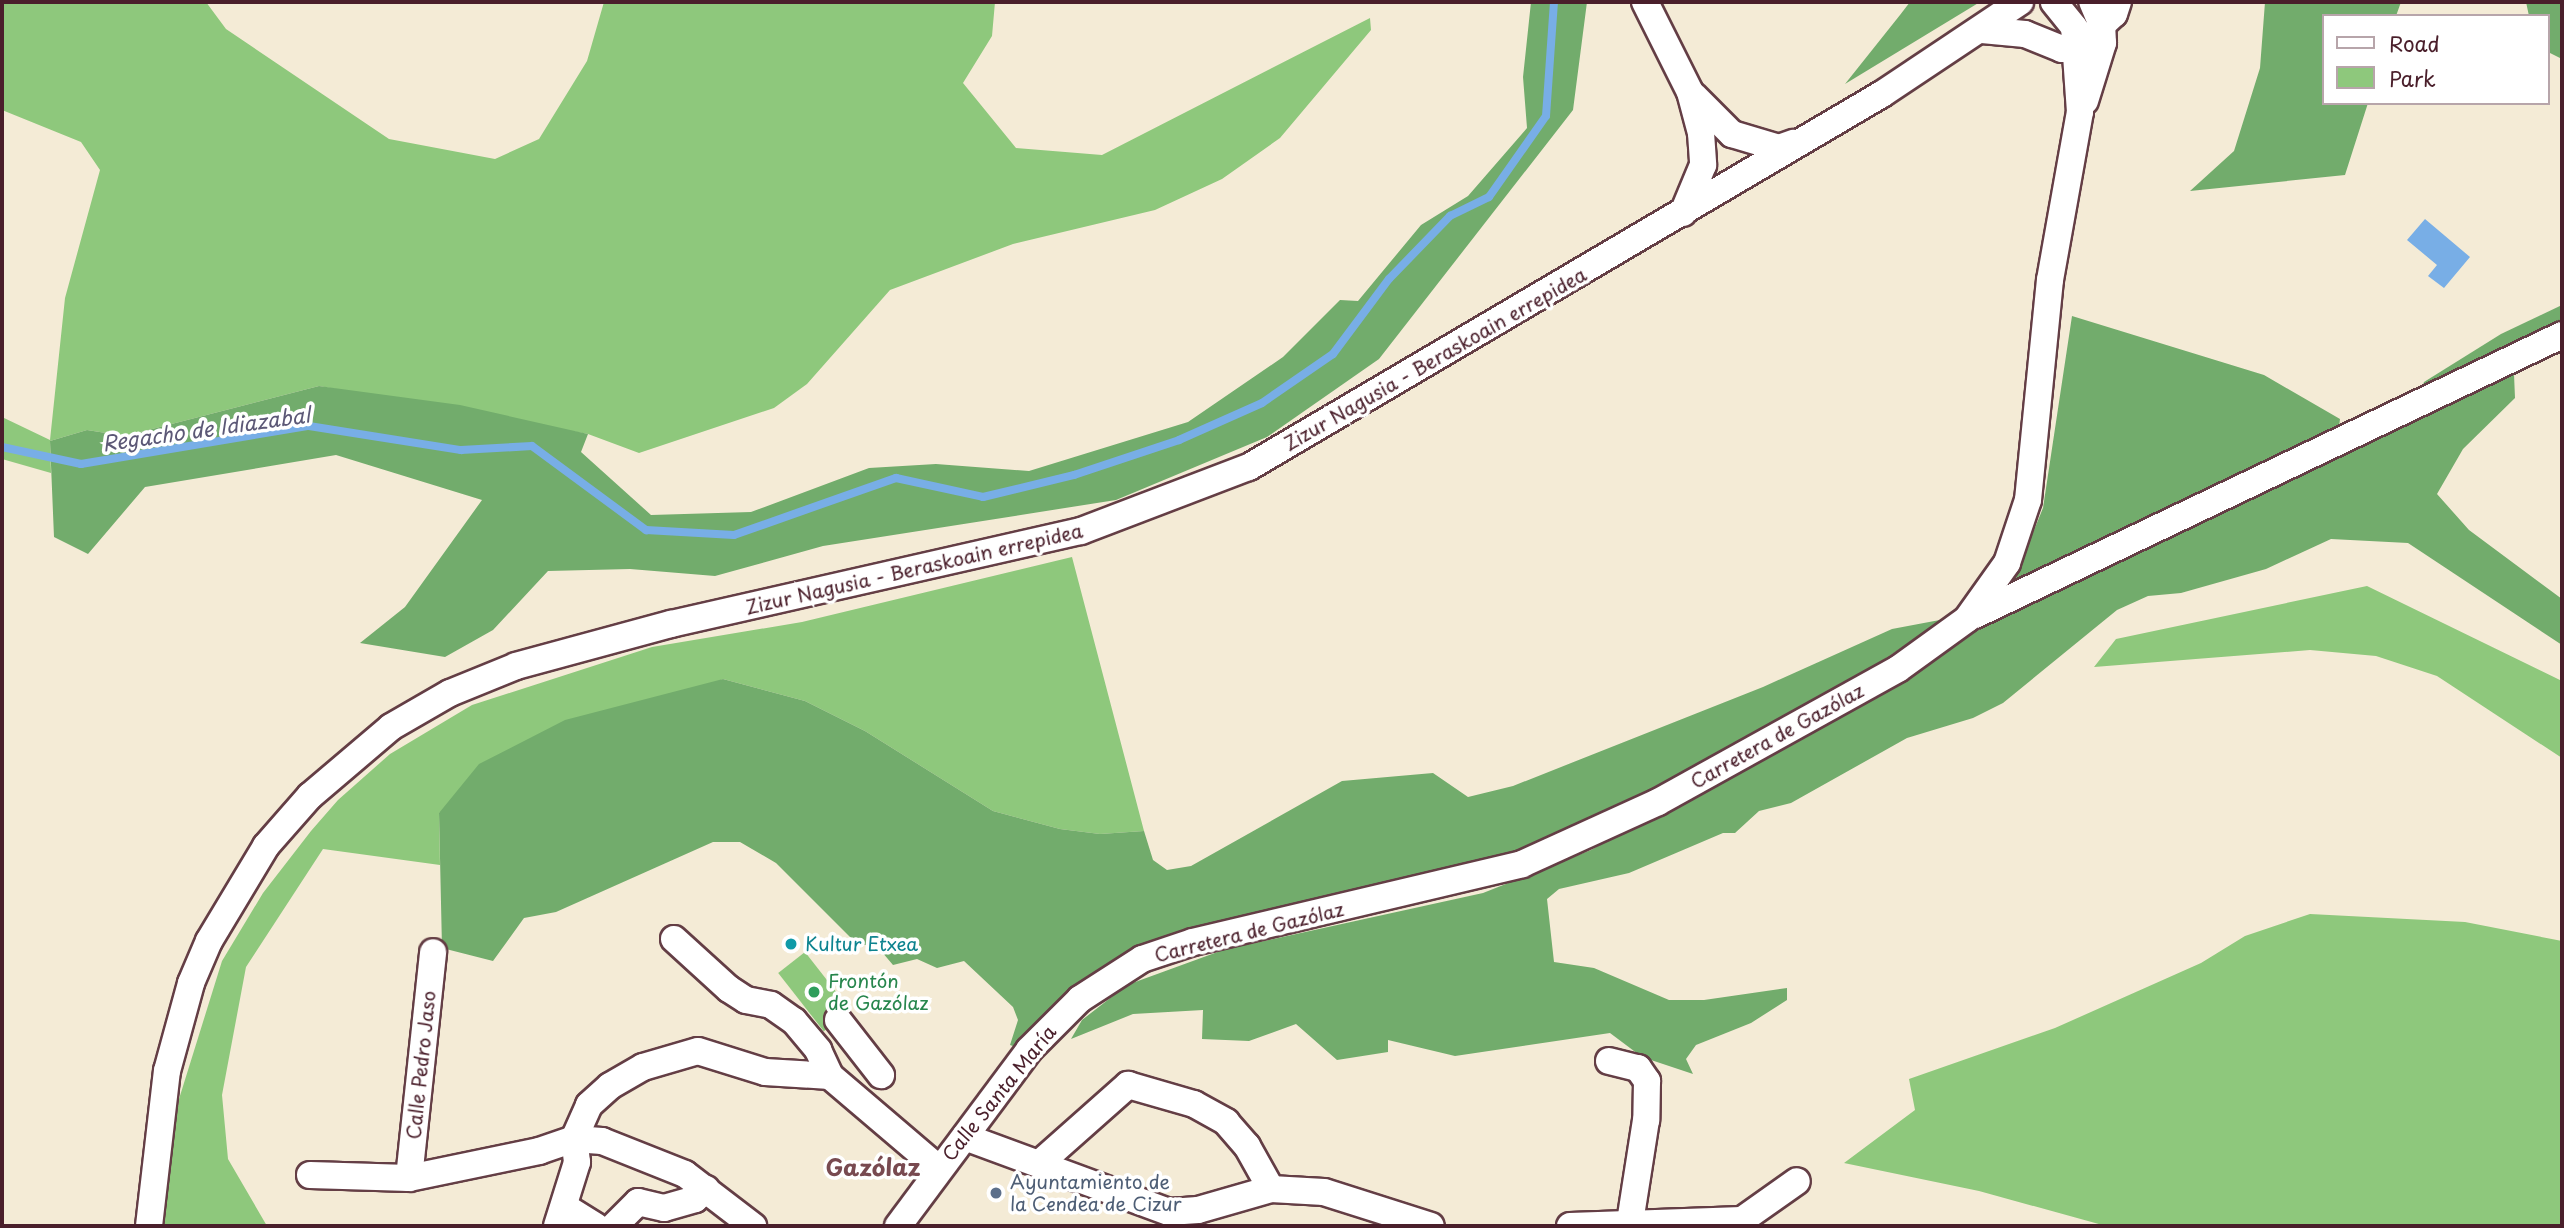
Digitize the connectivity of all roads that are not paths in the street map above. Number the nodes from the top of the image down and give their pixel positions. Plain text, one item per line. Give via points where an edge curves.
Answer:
1 (1644, 2) edge
2 (2020, 2) edge
3 (2054, 2) edge
4 (2118, 2) edge
5 (2097, 14) edge
6 (1982, 30) junction
7 (2078, 44) junction
8 (1690, 92) junction
9 (2080, 111) junction
10 (1699, 123) junction
11 (1812, 135) junction
12 (1739, 179) junction
13 (1683, 213) junction
14 (2562, 335) edge
15 (2375, 402) dead end
16 (2370, 429) junction
17 (1967, 619) junction
18 (674, 939) dead end
19 (433, 952) dead end
20 (1080, 999) joint
21 (838, 1020) dead end
22 (1609, 1061) dead end
23 (830, 1076) junction
24 (859, 1101) junction
25 (965, 1137) junction
26 (574, 1139) junction
27 (1040, 1163) junction
28 (938, 1168) junction
29 (310, 1175) dead end
30 (409, 1178) junction
31 (1797, 1181) dead end
32 (706, 1189) junction
33 (1271, 1189) junction
34 (1138, 1215) edge
35 (561, 1217) edge
36 (725, 1218) edge
37 (621, 1219) edge
38 (908, 1222) edge
39 (1630, 1222) junction
40 (1419, 1224) edge
41 (149, 1226) edge
42 (596, 1226) edge
43 (752, 1226) edge
44 (1570, 1226) edge

1 - 8 street
2 - 6 street, Zizur Nagusia - Beraskoain errepidea
3 - 7 street via 2074,27
4 - 5 street
5 - 7 street
5 - 9 street via 2103,43 2091,90
6 - 7 street via 2025,34 2062,49
6 - 11 street, Zizur Nagusia - Beraskoain errepidea
7 - 9 street
8 - 10 street
8 - 11 street via 1732,134 1779,148
9 - 17 street, Carretera de Gazólaz via 2053,252 2028,500 2007,563
10 - 12 street via 1726,170
10 - 13 street via 1703,165
11 - 12 street, Zizur Nagusia - Beraskoain errepidea
12 - 13 street, Zizur Nagusia - Beraskoain errepidea
13 - 41 street, Zizur Nagusia - Beraskoain errepidea via 1327,424 1249,467 1168,501 1022,547 603,641 450,692 400,721 310,796 266,846 225,909 191,983 176,1034 158,1129
14 - 16 street
15 - 16 street
16 - 17 street
17 - 20 street, Carretera de Gazólaz via 1898,669 1658,802 1569,845 1510,867 1193,942 1142,959
18 - 23 street via 729,989 746,1000 771,1005 794,1021 818,1051
19 - 30 street, Calle Pedro Jaso
20 - 25 street, Calle Santa María via 1029,1050
21 - 24 street via 885,1070
22 - 39 street via 1638,1068 1647,1081 1646,1120
23 - 24 street
23 - 26 street via 765,1072 698,1051 662,1060 610,1086 589,1105
24 - 28 street
25 - 27 street
25 - 28 street, Calle Santa María
26 - 30 street via 479,1166
26 - 32 street via 602,1141 685,1174
26 - 35 street via 578,1162
27 - 33 street via 1128,1085 1194,1104 1226,1122 1247,1146
27 - 34 street
28 - 38 street, Calle Santa María
29 - 30 street
31 - 39 street via 1742,1220
32 - 36 street
32 - 37 street via 695,1199 664,1208 638,1202
33 - 34 street via 1198,1210
33 - 40 street via 1324,1192
35 - 42 street
36 - 43 street
39 - 44 street

